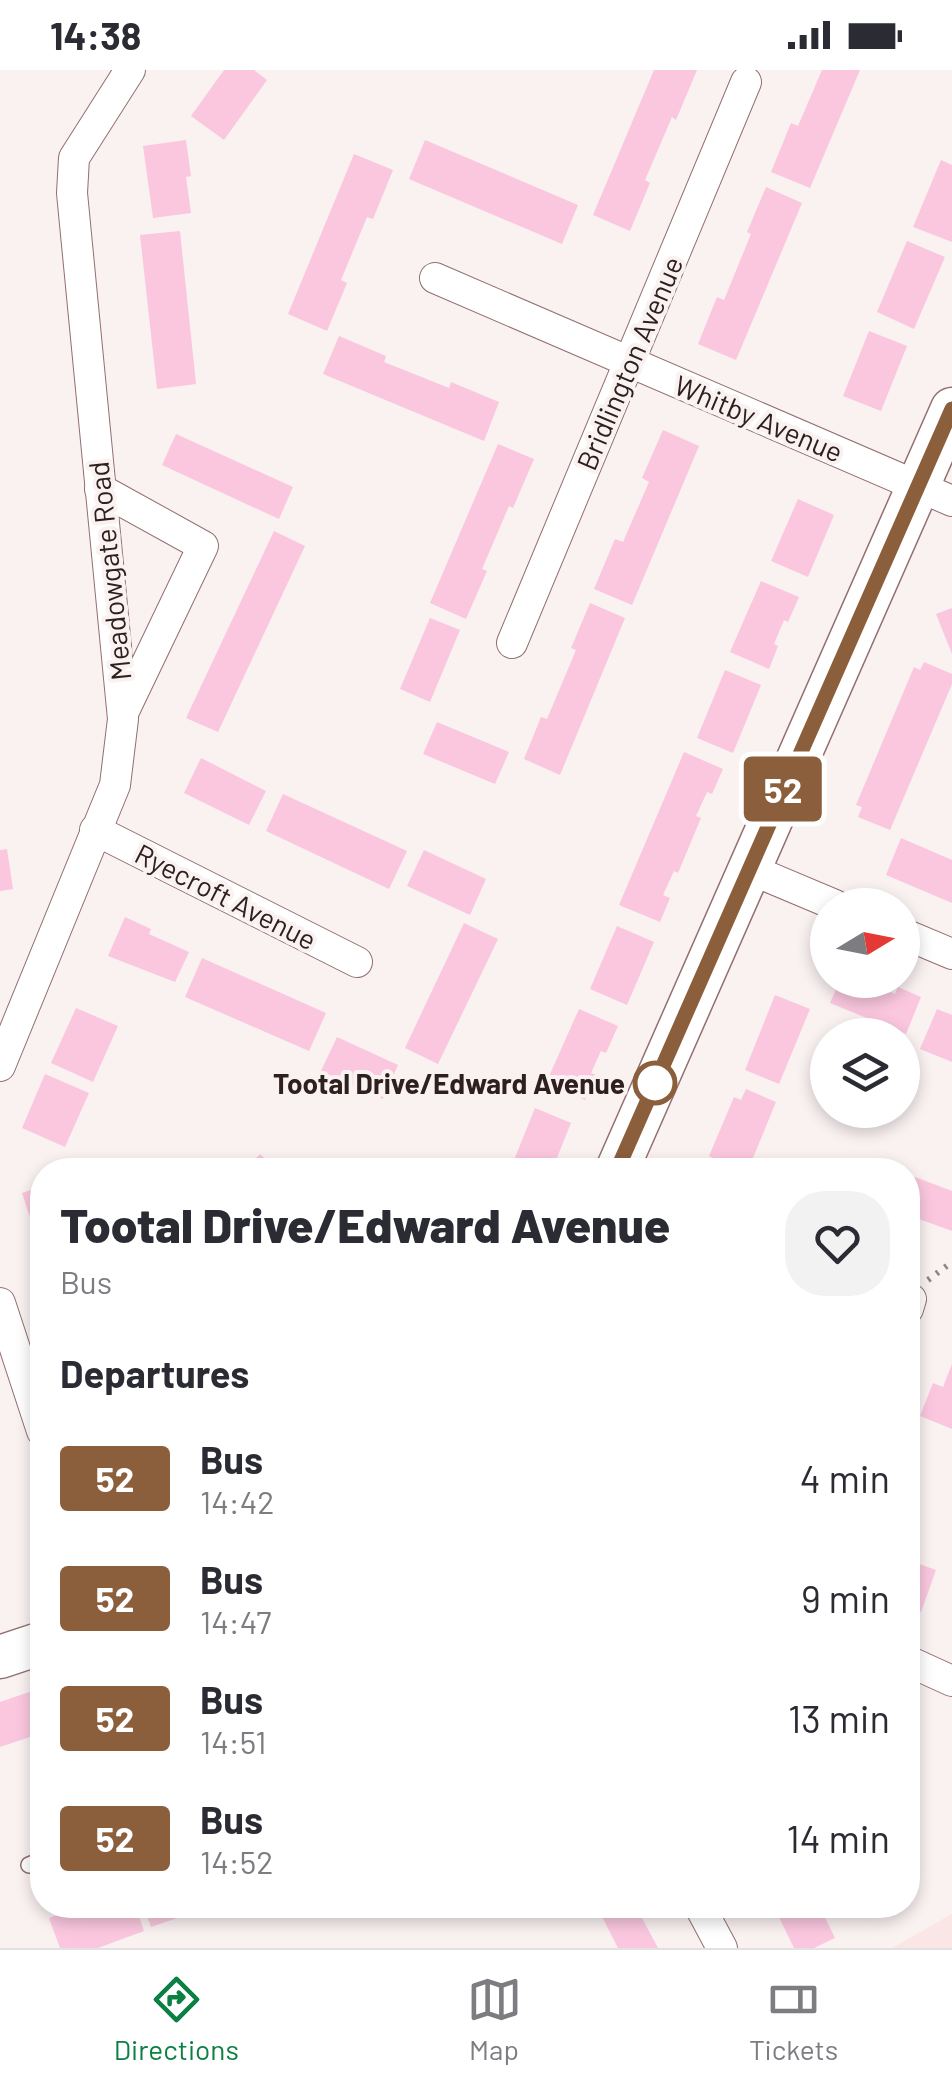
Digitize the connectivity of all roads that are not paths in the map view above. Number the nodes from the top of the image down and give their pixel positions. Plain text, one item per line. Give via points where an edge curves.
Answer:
1 (130, 70) edge
2 (746, 82) dead end
3 (434, 278) dead end
4 (629, 361) junction
5 (952, 409) edge
6 (100, 489) junction
7 (935, 494) edge
8 (512, 643) dead end
9 (123, 713) junction
10 (95, 830) junction
11 (747, 868) junction
12 (810, 894) edge
13 (920, 941) edge
14 (952, 954) edge
15 (357, 962) dead end
16 (0, 1066) edge
17 (622, 1158) edge
18 (0, 1303) edge
19 (30, 1394) edge
20 (30, 1647) edge
21 (0, 1657) edge
22 (920, 1666) edge
23 (952, 1681) edge
24 (706, 1918) edge
25 (722, 1948) edge

1 - 6 street, Meadowgate Road via 74,158
2 - 4 street, Bridlington Avenue
3 - 4 street, Whitby Avenue
4 - 7 street, Whitby Avenue
4 - 8 street, Bridlington Avenue
5 - 7 street
6 - 9 street, Meadowgate Road
6 - 9 street via 202,546
7 - 11 street
9 - 10 street, Meadowgate Road via 115,785
10 - 15 street, Ryecroft Avenue
10 - 16 street, Meadowgate Road
11 - 12 street
11 - 17 street
13 - 14 street
18 - 19 street
20 - 21 street
22 - 23 street
24 - 25 street

